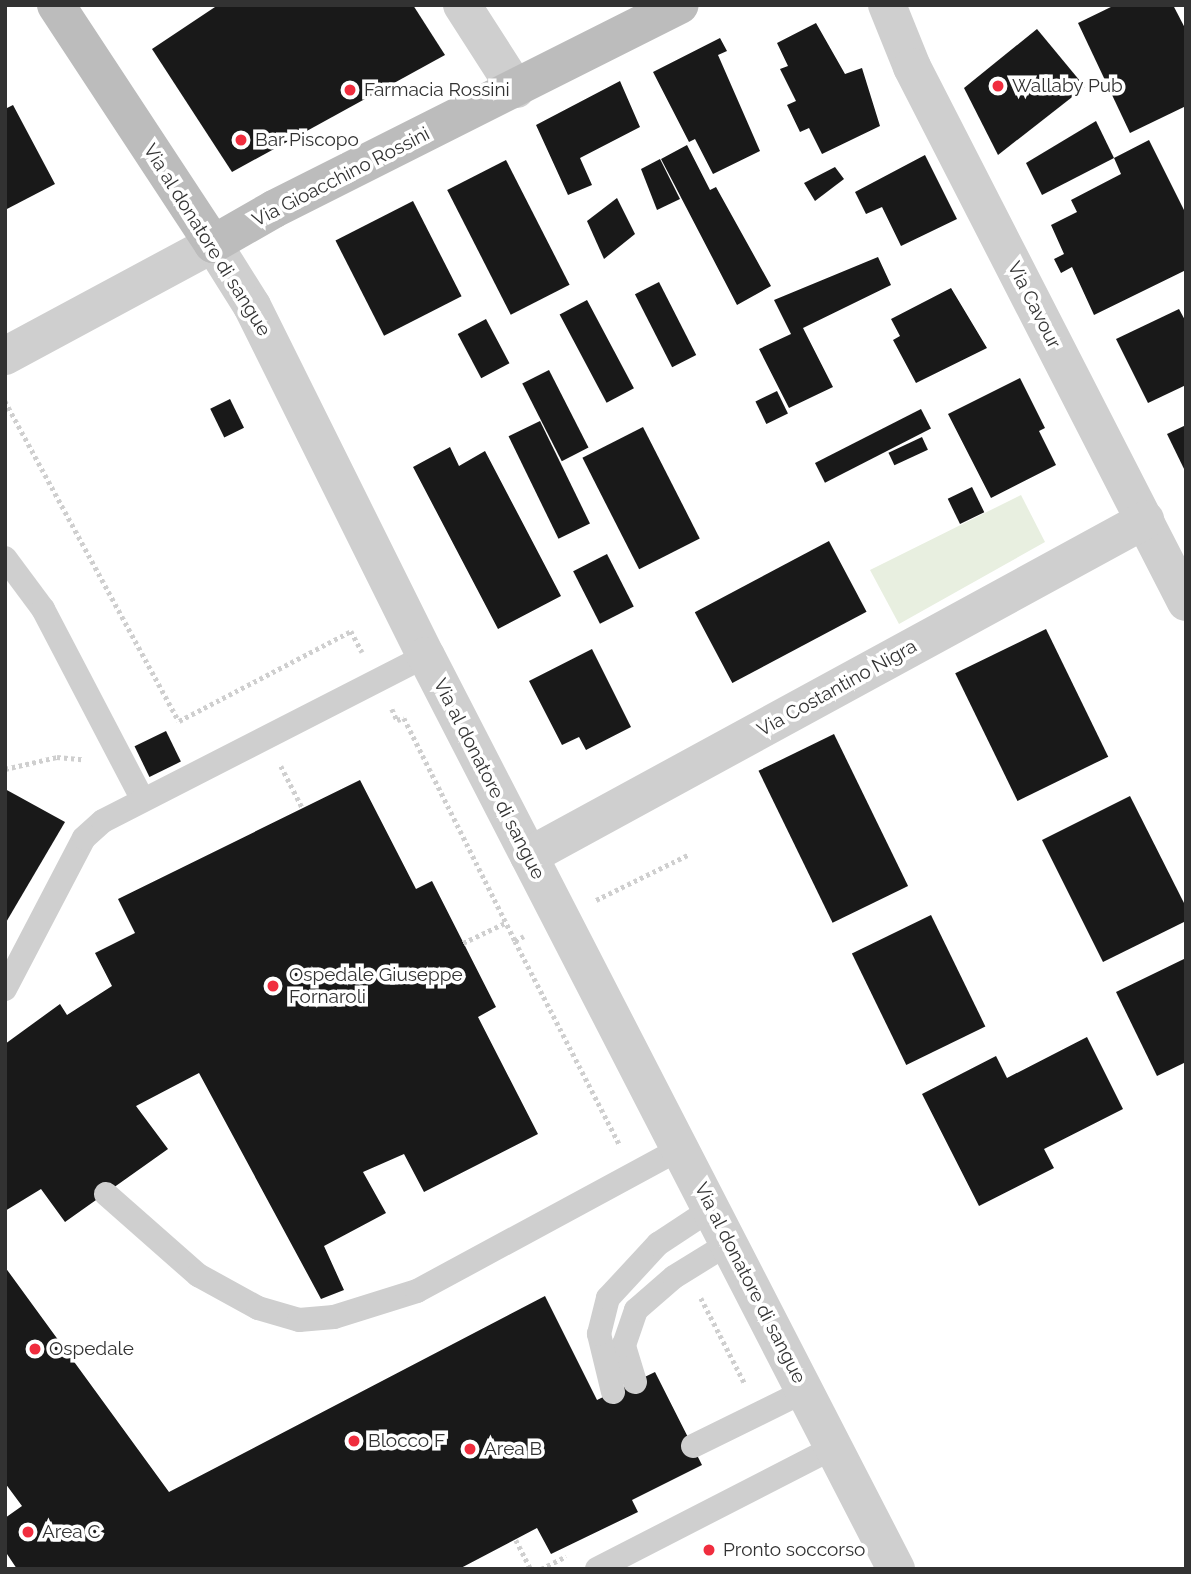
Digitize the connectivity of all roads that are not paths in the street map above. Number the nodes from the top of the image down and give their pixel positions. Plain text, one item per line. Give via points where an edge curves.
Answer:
1 (56, 5) edge
2 (462, 5) edge
3 (680, 5) edge
4 (887, 5) edge
5 (516, 89) junction
6 (213, 244) junction
7 (5, 356) edge
8 (1145, 520) junction
9 (5, 558) edge
10 (1186, 602) edge
11 (426, 656) junction
12 (142, 798) junction
13 (529, 856) junction
14 (5, 989) edge
15 (680, 1149) junction
16 (106, 1194) dead end
17 (711, 1209) junction
18 (729, 1243) junction
19 (805, 1391) junction
20 (693, 1446) dead end
21 (834, 1447) junction
22 (597, 1569) edge
23 (896, 1569) edge

1 - 6 street, Via al donatore di sangue
2 - 5 street
3 - 5 street, Via Gioacchino Rossini
4 - 8 street, Via Cavour via 912,67
5 - 6 street, Via Gioacchino Rossini
6 - 7 street, Via Gioacchino Rossini
6 - 11 street, Via al donatore di sangue via 252,306
8 - 10 street, Via Cavour
8 - 13 street, Via Costantino Nigra
9 - 12 lane via 43,608
11 - 12 lane
11 - 13 street, Via al donatore di sangue
12 - 14 lane via 84,838
13 - 15 street, Via al donatore di sangue
15 - 16 lane via 417,1291 334,1317 299,1320 258,1308 198,1275
15 - 17 street, Via al donatore di sangue
17 - 18 street, Via al donatore di sangue
17 - 18 lane via 658,1244 608,1298 599,1334 624,1387 624,1345 636,1311 674,1277
18 - 19 street, Via al donatore di sangue
19 - 20 lane
19 - 21 street, Via al donatore di sangue
21 - 22 lane
21 - 23 street, Via al donatore di sangue

